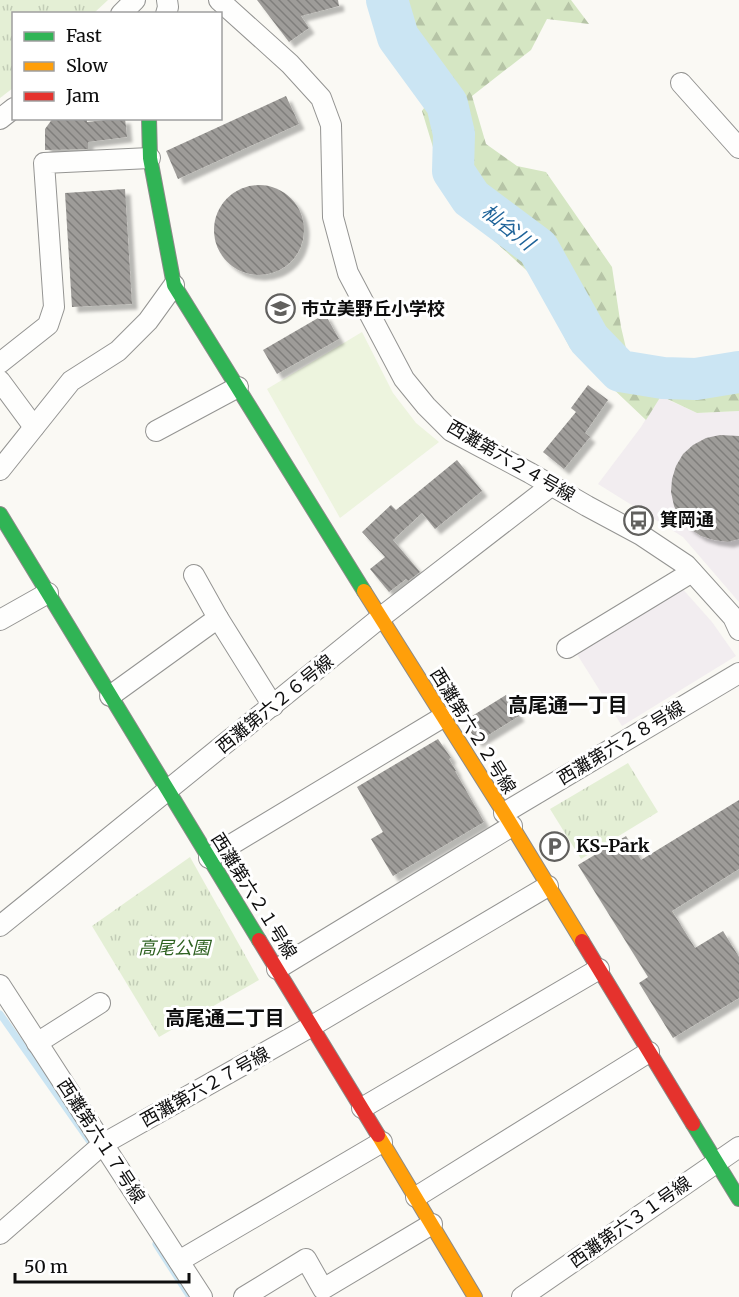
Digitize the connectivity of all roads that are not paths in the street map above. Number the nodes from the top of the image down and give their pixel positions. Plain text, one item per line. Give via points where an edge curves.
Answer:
1 (135, 0) edge
2 (219, 0) edge
3 (123, 12) edge
4 (681, 83) dead end
5 (12, 110) edge
6 (0, 119) edge
7 (149, 120) edge
8 (739, 148) edge
9 (150, 158) junction
10 (174, 285) junction
11 (0, 363) edge
12 (0, 381) edge
13 (237, 387) junction
14 (34, 428) junction
15 (156, 431) dead end
16 (0, 470) edge
17 (552, 484) junction
18 (0, 514) edge
19 (692, 572) junction
20 (194, 575) dead end
21 (48, 593) junction
22 (218, 618) junction
23 (380, 618) junction
24 (0, 620) edge
25 (739, 630) edge
26 (567, 648) dead end
27 (739, 673) edge
28 (110, 696) junction
29 (273, 706) junction
30 (443, 717) junction
31 (168, 790) junction
32 (508, 819) junction
33 (209, 858) junction
34 (548, 886) junction
35 (0, 926) edge
36 (277, 969) junction
37 (598, 969) junction
38 (0, 985) edge
39 (100, 1003) dead end
40 (312, 1026) junction
41 (38, 1043) junction
42 (649, 1052) junction
43 (362, 1108) junction
44 (382, 1142) junction
45 (103, 1144) junction
46 (739, 1147) edge
47 (716, 1163) junction
48 (416, 1197) junction
49 (739, 1199) edge
50 (432, 1224) junction
51 (0, 1234) edge
52 (179, 1261) junction
53 (202, 1297) edge
54 (244, 1297) edge
55 (475, 1297) edge
56 (522, 1297) edge

1 - 3 street
2 - 17 street, 西灘第六２４号線 via 290,64 321,98 332,125 333,218 348,273 404,380 451,431
4 - 8 street
5 - 6 street
7 - 9 street
9 - 10 street
9 - 11 street via 44,163 54,307 48,325
10 - 13 street, 西灘第六２２号線
10 - 14 street via 148,321 118,351 71,381
12 - 14 street
13 - 15 street
13 - 23 street, 西灘第六２２号線
14 - 16 street
17 - 19 street, 西灘第六２４号線 via 641,534
17 - 23 street, 西灘第六２６号線
18 - 21 street, 西灘第六２１号線
19 - 25 street, 西灘第六２４号線 via 733,617
19 - 26 street
20 - 22 street
21 - 24 street
21 - 28 street, 西灘第六２１号線
22 - 28 street
22 - 29 street
23 - 29 street, 西灘第六２６号線
23 - 30 street, 西灘第六２２号線
27 - 32 street, 西灘第六２８号線
28 - 31 street, 西灘第六２１号線
29 - 31 street, 西灘第六２６号線
30 - 32 street, 西灘第六２２号線
30 - 33 street
31 - 33 street, 西灘第六２１号線
31 - 35 street, 西灘第六２６号線
32 - 34 street, 西灘第六２２号線
32 - 36 street, 西灘第六２８号線
33 - 36 street, 西灘第六２１号線
34 - 37 street, 西灘第六２２号線
34 - 40 street, 西灘第六２７号線
36 - 40 street, 西灘第六２１号線
37 - 42 street, 西灘第六２２号線
37 - 43 street
38 - 41 street, 西灘第六１７号線
39 - 41 street
40 - 43 street, 西灘第六２１号線
40 - 45 street, 西灘第六２７号線
41 - 45 street, 西灘第六１７号線
42 - 47 street, 西灘第六２２号線
42 - 48 street
43 - 44 street, 西灘第六２１号線
44 - 48 street, 西灘第六２１号線
44 - 52 street
45 - 51 street, 西灘第六２７号線
45 - 52 street, 西灘第六１７号線
46 - 47 street, 西灘第六３１号線
47 - 49 street, 西灘第六２２号線
47 - 56 street, 西灘第六３１号線
48 - 50 street, 西灘第六２１号線
50 - 54 street via 323,1289 306,1259
50 - 55 street, 西灘第六２１号線
52 - 53 street, 西灘第六１７号線

